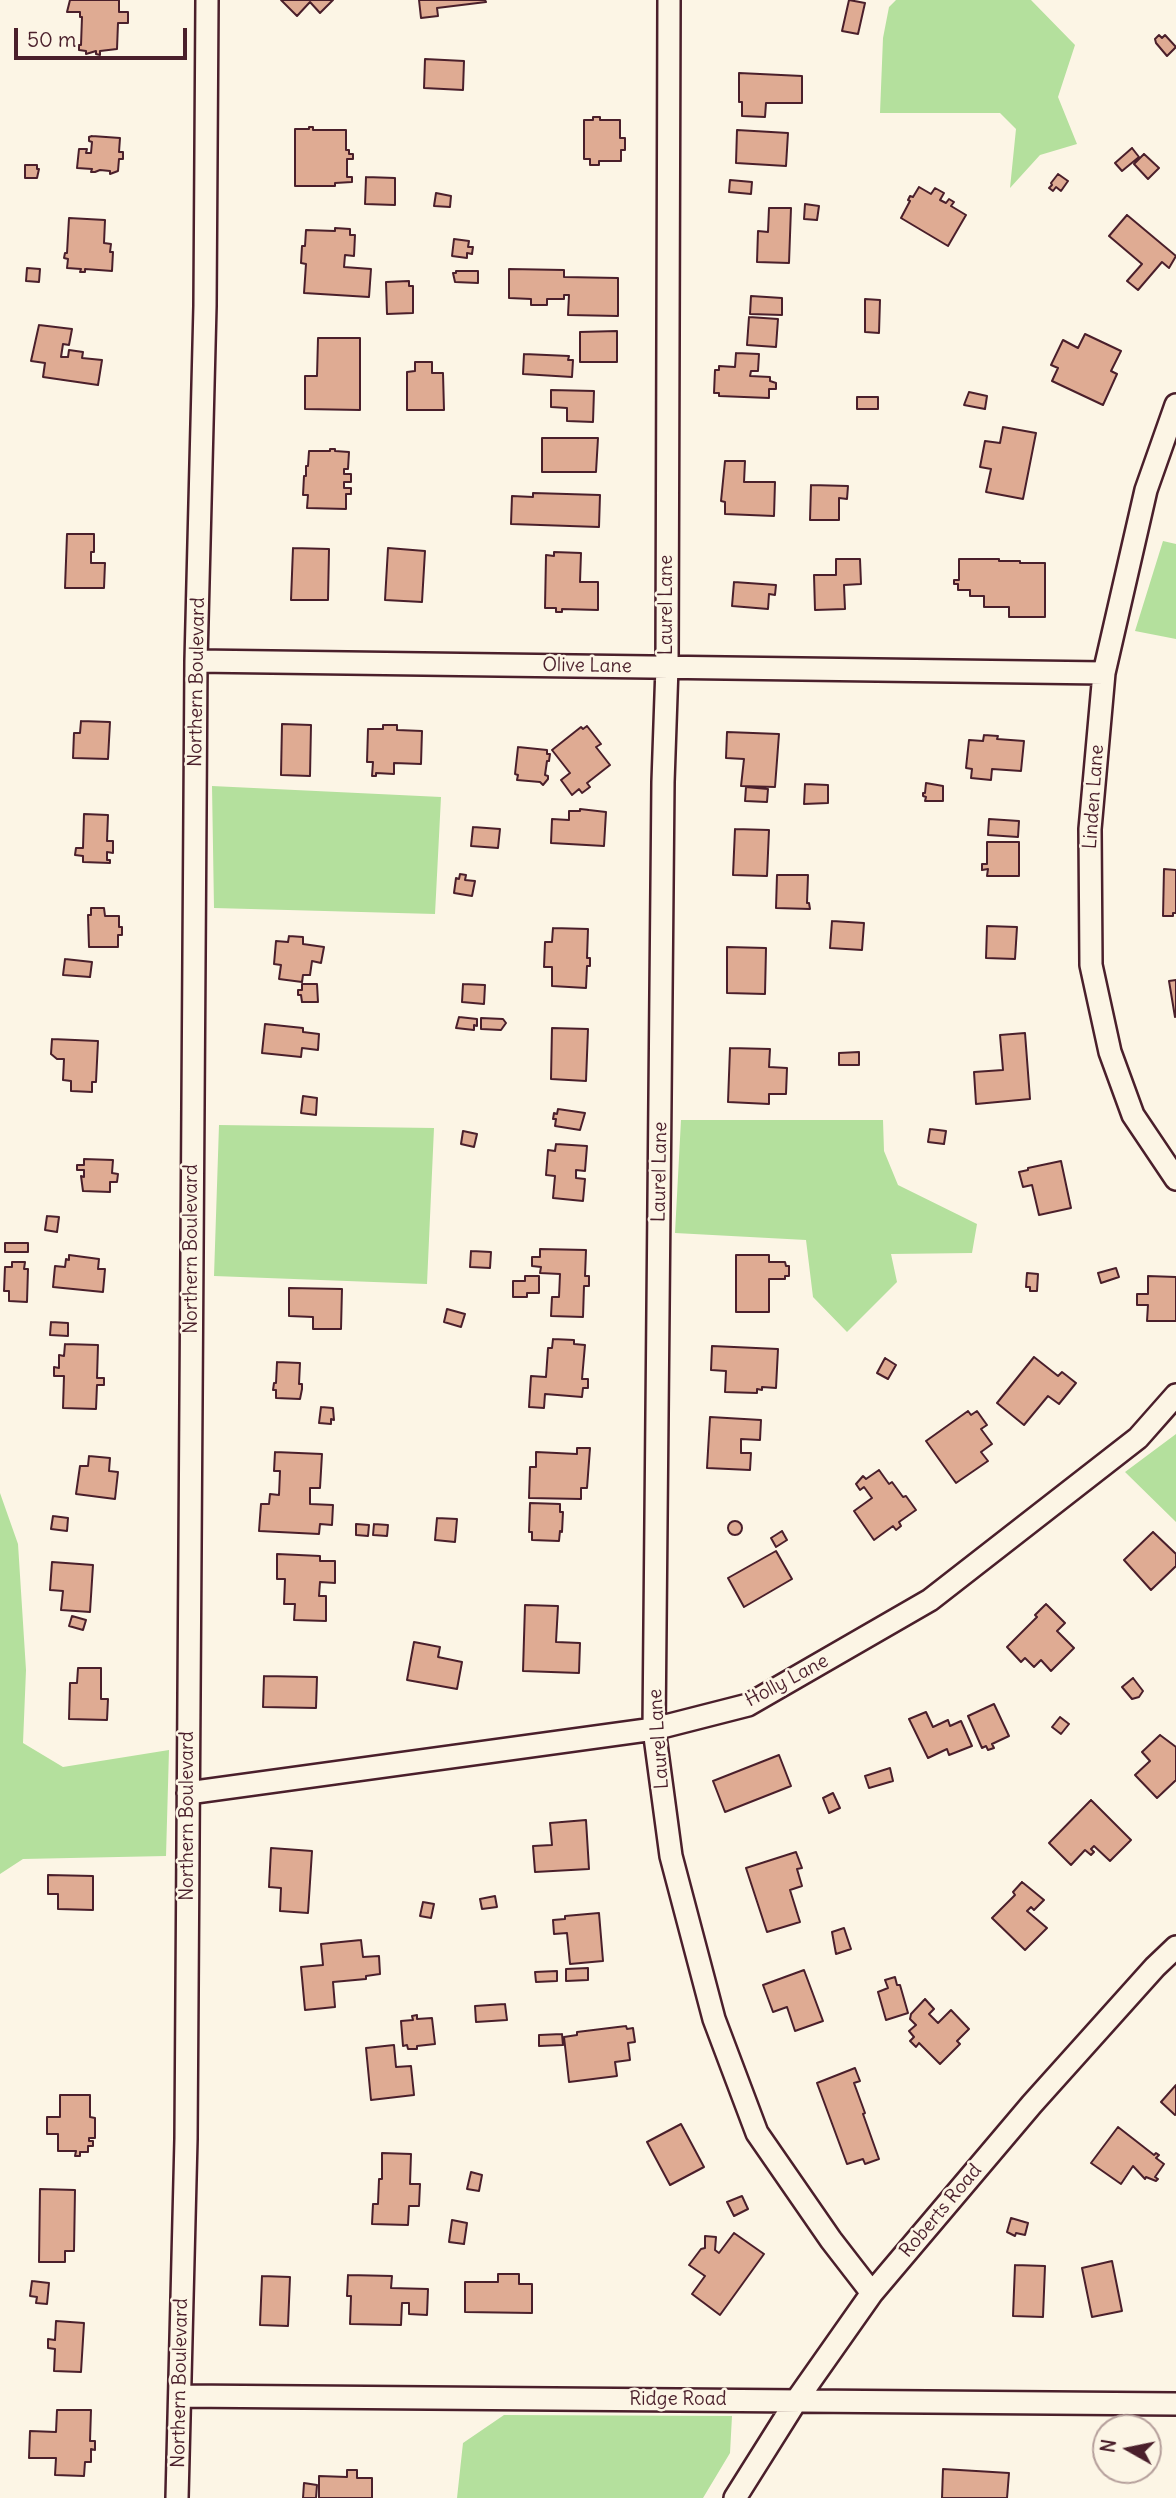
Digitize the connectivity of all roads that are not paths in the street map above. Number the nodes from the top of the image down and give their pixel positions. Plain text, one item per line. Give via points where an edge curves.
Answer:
1 (207, 0) edge
2 (669, 0) edge
3 (1176, 405) edge
4 (196, 661) junction
5 (667, 667) junction
6 (1104, 673) junction
7 (1176, 1180) edge
8 (1176, 1395) edge
9 (654, 1729) junction
10 (188, 1793) junction
11 (1176, 1947) edge
12 (872, 2293) junction
13 (180, 2396) junction
14 (796, 2401) junction
15 (1176, 2404) edge
16 (177, 2498) edge
17 (735, 2498) edge

1 - 4 street, Northern Boulevard
2 - 5 street, Laurel Lane
3 - 6 street, Linden Lane via 1146,490
4 - 5 street, Olive Lane
4 - 10 street, Northern Boulevard
5 - 6 street, Olive Lane
5 - 9 street, Laurel Lane
6 - 7 street, Linden Lane via 1090,829 1091,965 1110,1052 1133,1115
8 - 9 street, Holly Lane via 1138,1438 930,1601 748,1705
9 - 10 street, Holly Lane
9 - 12 street, Laurel Lane via 671,1856 714,2020 757,2133
10 - 13 street, Northern Boulevard
11 - 12 street, Roberts Road via 1032,2104
12 - 14 street, Roberts Road
13 - 14 street, Ridge Road
13 - 16 street, Northern Boulevard
14 - 15 street, Ridge Road
14 - 17 street, Roberts Road

